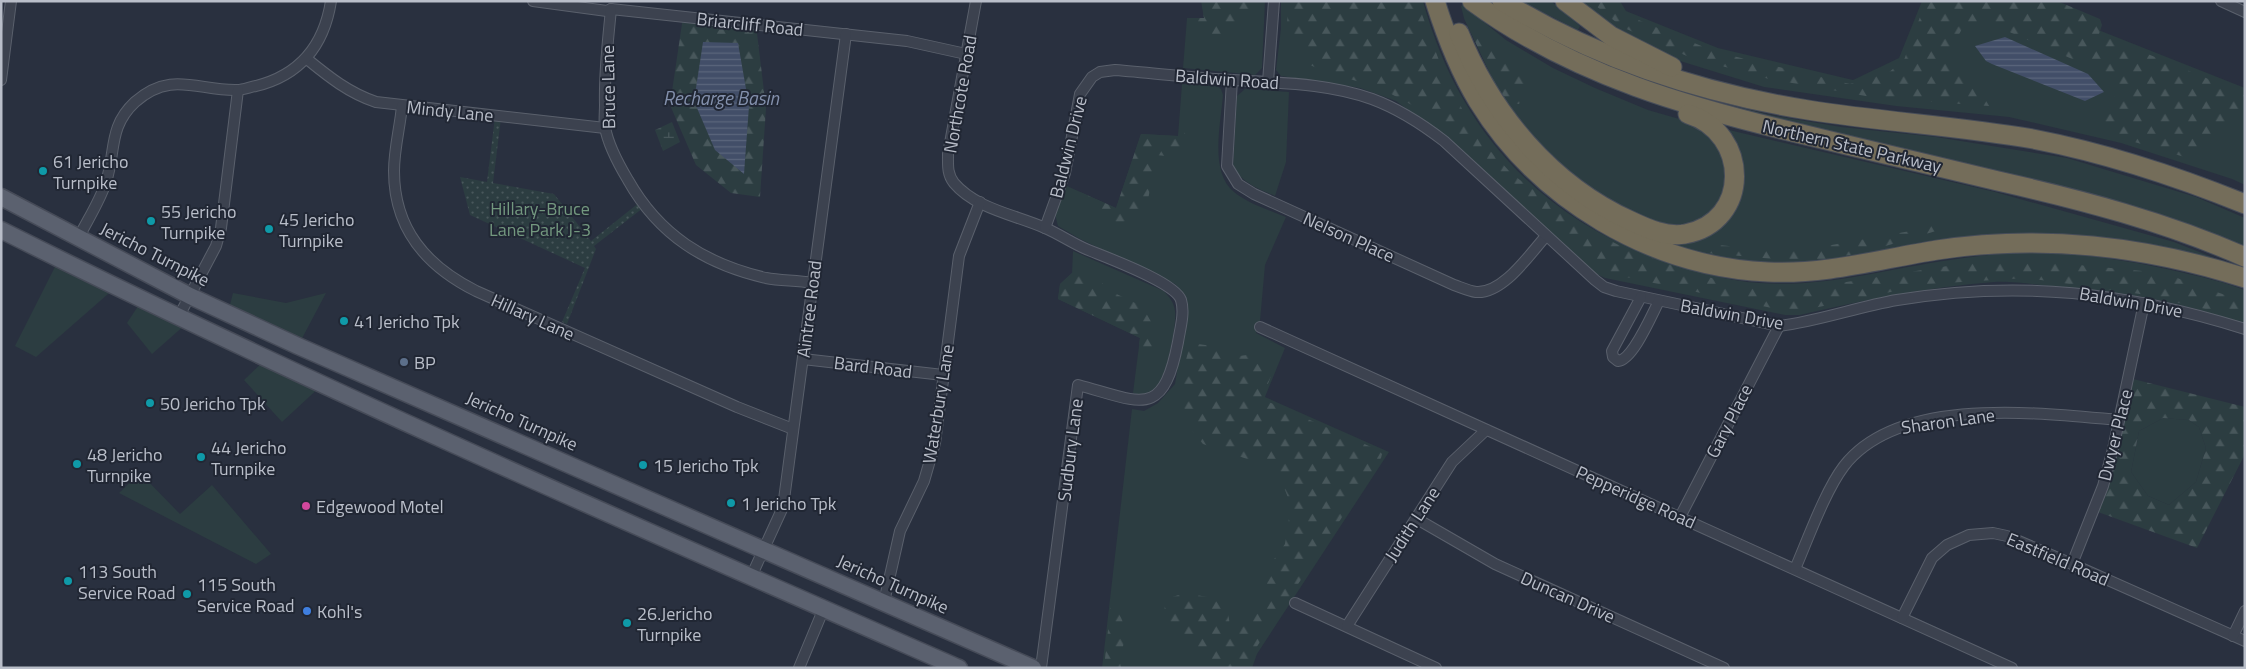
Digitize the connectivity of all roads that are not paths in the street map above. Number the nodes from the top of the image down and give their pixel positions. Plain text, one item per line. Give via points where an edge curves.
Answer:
1 (11, 1) edge
2 (331, 1) edge
3 (533, 1) edge
4 (976, 1) edge
5 (1274, 1) edge
6 (1435, 1) edge
7 (1448, 1) edge
8 (1472, 1) edge
9 (1502, 1) edge
10 (1565, 1) edge
11 (2221, 1) edge
12 (611, 9) junction
13 (2245, 12) edge
14 (846, 34) junction
15 (966, 54) junction
16 (307, 59) junction
17 (1, 80) edge
18 (1232, 80) junction
19 (1268, 82) junction
20 (1085, 86) joint
21 (1631, 86) junction
22 (238, 90) junction
23 (1372, 99) joint
24 (402, 106) junction
25 (605, 128) junction
26 (2245, 194) edge
27 (1, 197) edge
28 (980, 202) junction
29 (2245, 204) edge
30 (1045, 228) junction
31 (1, 230) edge
32 (1546, 236) junction
33 (79, 237) junction
34 (2245, 257) edge
35 (2245, 278) edge
36 (812, 283) junction
37 (190, 296) junction
38 (1641, 297) junction
39 (1659, 300) junction
40 (2144, 303) junction
41 (178, 318) junction
42 (1779, 326) junction
43 (1260, 327) dead end
44 (2245, 329) edge
45 (802, 359) junction
46 (943, 375) junction
47 (2119, 420) junction
48 (793, 429) junction
49 (1486, 430) junction
50 (1680, 517) junction
51 (1417, 519) junction
52 (762, 549) junction
53 (2072, 564) junction
54 (1795, 569) junction
55 (751, 577) junction
56 (884, 602) junction
57 (1295, 603) dead end
58 (824, 608) junction
59 (2245, 612) edge
60 (1902, 618) junction
61 (1347, 626) junction
62 (2233, 636) junction
63 (2245, 641) edge
64 (799, 668) edge
65 (959, 668) edge
66 (1033, 668) edge
67 (1041, 668) edge
68 (1436, 668) edge
69 (1724, 668) edge
70 (2012, 668) edge

1 - 17 street
2 - 16 street via 324,31
3 - 12 street, Briarcliff Road
4 - 15 street, Northcote Road
5 - 19 street
6 - 35 highway via 1463,75 1514,149 1551,185 1586,212 1619,231 1669,252 1728,268 1789,273 1829,270 1960,248 2073,244 2166,256
7 - 21 highway via 1464,45 1488,90 1515,129 1554,170 1596,202 1644,227 1672,235 1703,228 1723,211 1732,196 1735,171 1730,148 1702,119 1680,112
8 - 21 highway, Northern State Parkway via 1544,46
9 - 29 highway, Northern State Parkway via 1537,22 1590,46 1699,87 1808,110 2034,140 2143,166
10 - 26 highway via 1599,28 1633,48 1674,68 1723,85 1804,101 2055,136 2153,161
11 - 13 street
12 - 14 street, Briarcliff Road
12 - 25 street, Bruce Lane via 604,74
14 - 15 street, Briarcliff Road via 906,41
14 - 36 street, Aintree Road
15 - 28 street, Northcote Road via 947,166 954,183
16 - 22 street via 273,82
16 - 24 street, Mindy Lane via 356,95
18 - 19 street, Baldwin Road
18 - 20 street, Baldwin Road via 1115,70 1100,72
18 - 32 street, Nelson Place via 1226,166 1238,184 1254,194 1475,292 1490,291 1500,286
19 - 23 street, Baldwin Road via 1340,90
20 - 30 street, Baldwin Drive via 1080,94 1065,173
21 - 34 highway, Northern State Parkway via 1760,125 2108,208 2180,231
22 - 33 street via 176,84 162,86 135,102 117,128 106,184
22 - 37 street via 222,228
23 - 32 street, Baldwin Drive via 1402,112 1444,141
24 - 25 street, Mindy Lane
24 - 48 street, Hillary Lane via 394,168 398,204 416,244 442,272 476,291
25 - 36 street, Bruce Lane via 636,194 674,237 704,257 732,268 768,278
27 - 33 main road, Jericho Turnpike
28 - 30 street
28 - 46 street, Waterbury Lane via 959,256
30 - 67 street, Sudbury Lane via 1172,289 1181,299 1182,316 1173,365 1161,392 1151,398 1134,400 1078,385
31 - 41 main road
32 - 38 street, Baldwin Drive via 1604,287
33 - 37 main road, Jericho Turnpike
36 - 45 street, Aintree Road
37 - 41 street
37 - 52 main road, Jericho Turnpike
38 - 39 street, Baldwin Drive
38 - 39 street via 1612,351 1618,361 1628,356
39 - 42 street, Baldwin Drive
40 - 42 street, Baldwin Drive via 2064,291 1972,291 1898,300
40 - 44 street, Baldwin Drive via 2197,314
40 - 47 street, Dwyer Place
41 - 55 main road via 470,454
42 - 50 street, Gary Place
43 - 49 street, Pepperidge Road
45 - 46 street, Bard Road
45 - 48 street, Aintree Road
46 - 56 street, Waterbury Lane via 929,468 900,531
47 - 53 street, Dwyer Place via 2103,486
47 - 54 street, Sharon Lane via 2044,413 1992,413 1923,421 1889,430 1865,445 1844,466
48 - 52 street, Aintree Road via 783,507
49 - 50 street, Pepperidge Road
49 - 51 street, Judith Lane via 1452,462
50 - 54 street, Pepperidge Road
51 - 61 street, Judith Lane
51 - 69 street, Duncan Drive via 1495,564
52 - 55 street, Aintree Road
52 - 56 main road, Jericho Turnpike
53 - 60 street, Eastfield Road via 2007,536 1993,533 1969,535 1947,545 1932,558
53 - 62 street, Eastfield Road
54 - 60 street, Pepperidge Road
55 - 58 main road
56 - 66 main road, Jericho Turnpike
57 - 61 street
58 - 64 street
58 - 65 main road
59 - 62 street
60 - 70 street, Pepperidge Road
61 - 68 street
62 - 63 street, Eastfield Road

